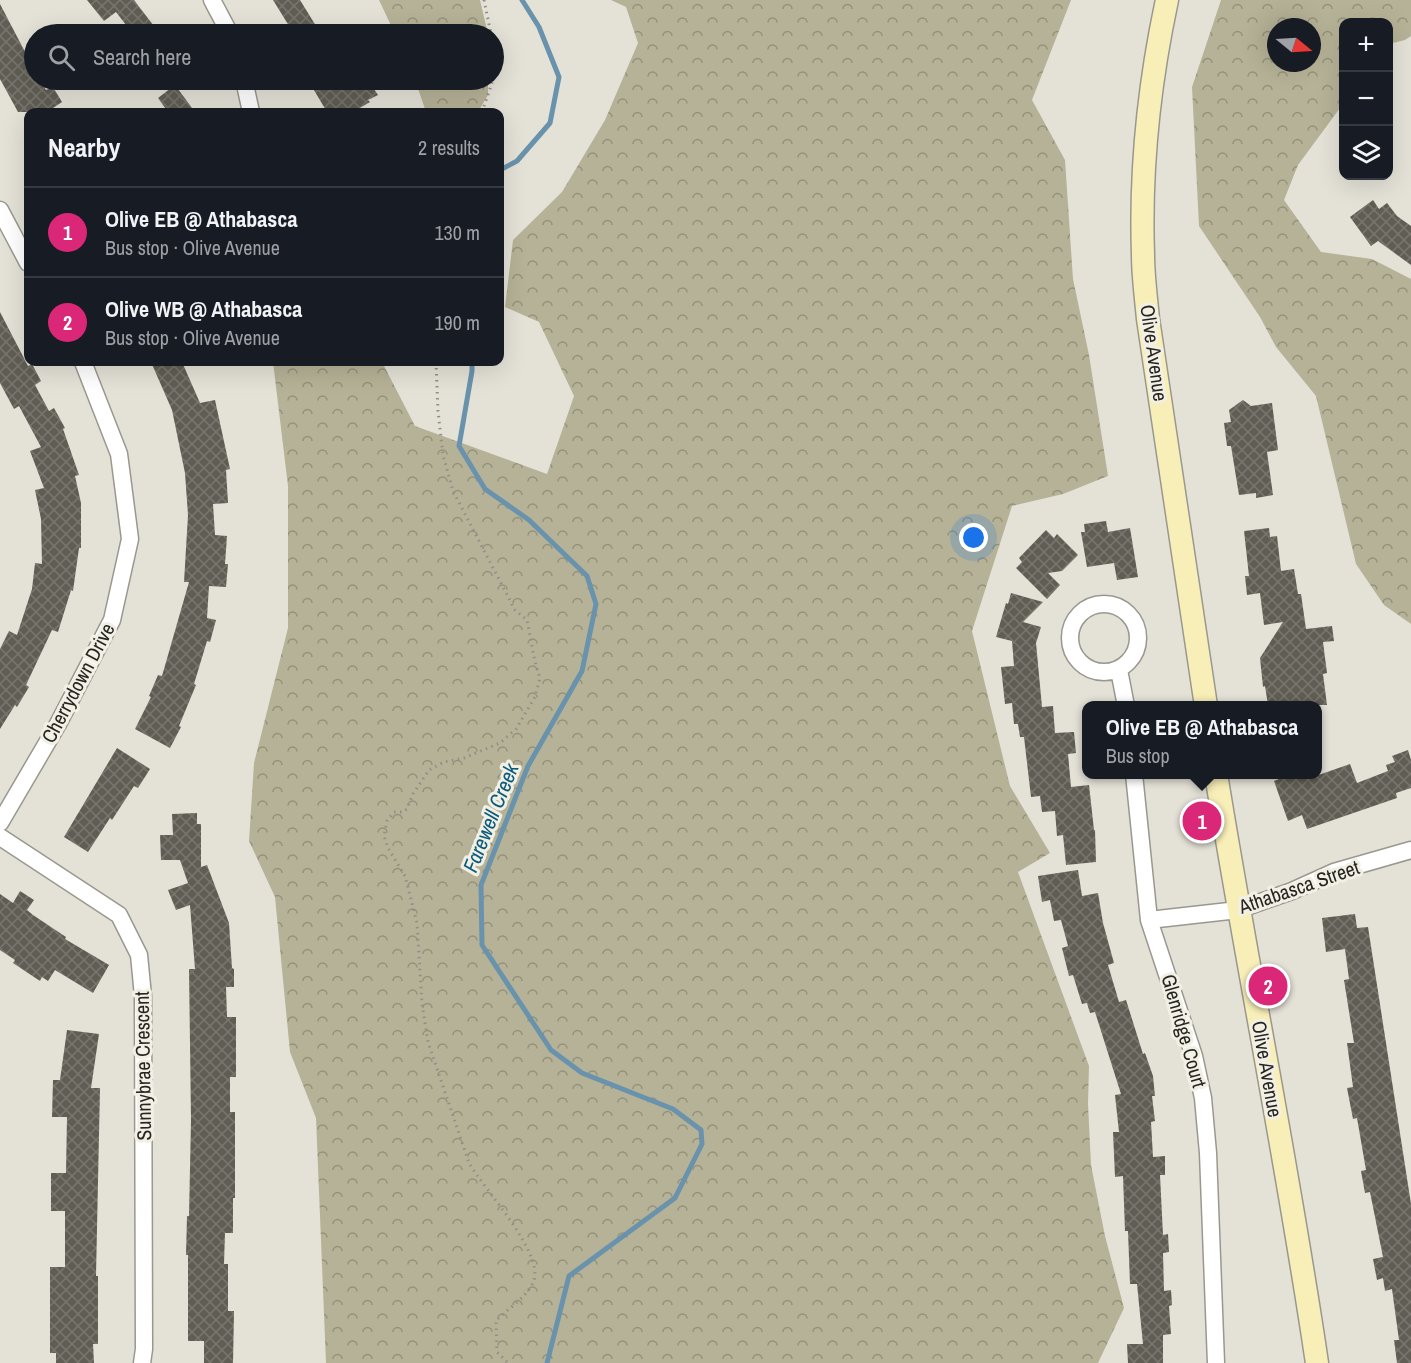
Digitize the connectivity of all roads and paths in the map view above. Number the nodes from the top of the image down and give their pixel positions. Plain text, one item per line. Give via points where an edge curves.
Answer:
1 (212, 0) edge
2 (484, 0) edge
3 (1167, 0) edge
4 (225, 24) edge
5 (489, 24) edge
6 (246, 90) edge
7 (490, 90) edge
8 (250, 108) edge
9 (483, 108) edge
10 (0, 210) edge
11 (4, 228) edge
12 (24, 257) edge
13 (85, 366) edge
14 (436, 366) edge
15 (1119, 670) junction
16 (1125, 701) edge
17 (1205, 701) edge
18 (1135, 779) edge
19 (1217, 779) edge
20 (0, 823) edge
21 (0, 837) edge
22 (1411, 850) edge
23 (1238, 910) junction
24 (1149, 920) junction
25 (142, 1363) edge
26 (508, 1363) edge
27 (1216, 1363) edge
28 (1317, 1363) edge

1 - 4 street
2 - 5 path
3 - 17 main road, Olive Avenue via 1155,54 1146,133 1143,255 1148,318
6 - 8 street
7 - 9 path
10 - 11 street
11 - 12 street
13 - 20 street, Cherrydown Drive via 119,454 130,539 112,620
14 - 26 path via 443,455 453,491 515,610 527,620 540,678 535,697 516,729 500,743 429,770 407,809 393,812 384,836 405,876 417,923 428,1042 470,1163 515,1226 534,1263 534,1279 529,1289 496,1321 497,1352
15 - 15 street via 1097,672 1078,661 1072,652 1071,630 1075,620 1092,606 1115,605 1134,620 1138,631 1135,654
15 - 16 street
18 - 24 street, Glenridge Court
19 - 23 main road, Olive Avenue
21 - 25 street, Sunnybrae Crescent via 119,915 139,956 144,996
22 - 23 street, Athabasca Street via 1334,872
23 - 24 street, Athabasca Street
23 - 28 main road, Olive Avenue
24 - 27 street, Glenridge Court via 1194,1056 1203,1098

